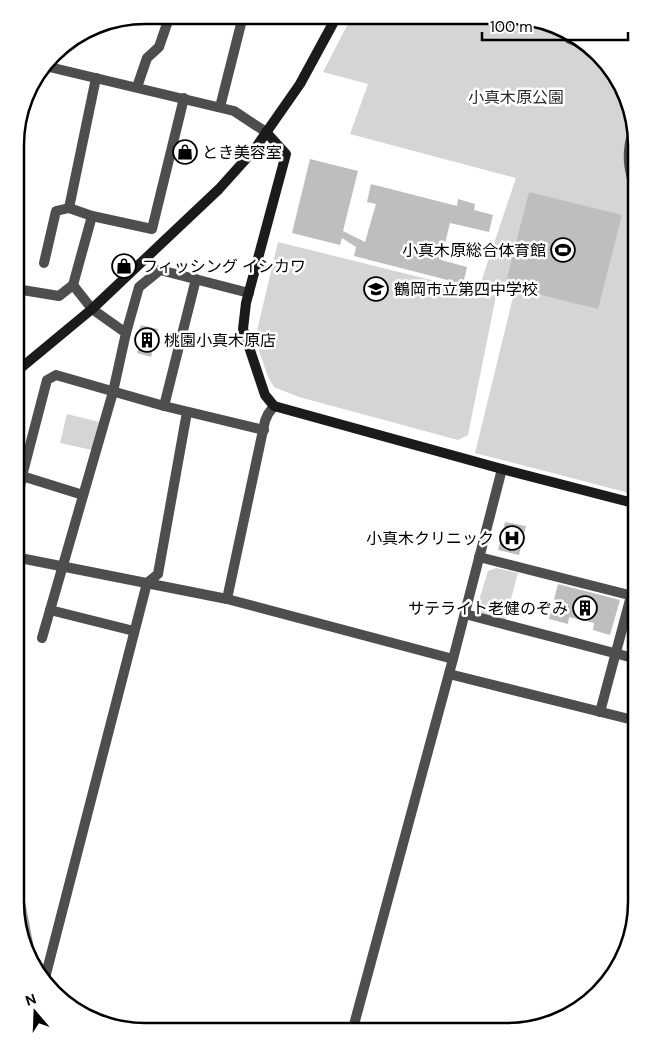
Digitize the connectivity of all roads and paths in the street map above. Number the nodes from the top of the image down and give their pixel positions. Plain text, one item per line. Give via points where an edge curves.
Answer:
1 (167, 24) edge
2 (241, 24) edge
3 (332, 24) edge
4 (52, 68) edge
5 (96, 78) junction
6 (137, 87) junction
7 (184, 98) junction
8 (220, 108) junction
9 (266, 132) junction
10 (628, 139) edge
11 (628, 175) edge
12 (69, 208) junction
13 (92, 216) junction
14 (44, 263) dead end
15 (196, 279) junction
16 (73, 285) junction
17 (24, 290) edge
18 (249, 293) junction
19 (92, 309) junction
20 (126, 333) junction
21 (24, 365) edge
22 (113, 392) junction
23 (164, 406) junction
24 (274, 406) junction
25 (187, 412) junction
26 (264, 430) junction
27 (24, 468) edge
28 (502, 469) junction
29 (24, 477) edge
30 (83, 495) junction
31 (628, 502) edge
32 (479, 557) junction
33 (24, 558) edge
34 (63, 565) junction
35 (147, 583) junction
36 (628, 594) edge
37 (227, 599) junction
38 (50, 610) junction
39 (465, 614) junction
40 (628, 615) edge
41 (134, 631) junction
42 (42, 638) dead end
43 (616, 654) junction
44 (628, 657) edge
45 (453, 659) junction
46 (448, 674) junction
47 (600, 712) junction
48 (628, 720) edge
49 (46, 972) edge
50 (354, 1023) edge

1 - 6 street via 159,47 148,58
2 - 8 street
3 - 9 street via 300,84
4 - 5 street
5 - 6 street
5 - 12 street
6 - 7 street
7 - 8 street
7 - 13 street via 152,229
8 - 9 street via 234,111
9 - 18 street via 286,154
9 - 19 street via 218,190
10 - 11 lane via 625,164
12 - 13 street
12 - 14 street via 56,211
13 - 16 street
15 - 18 street
15 - 20 street via 160,270 139,287
15 - 23 street
16 - 17 street via 58,296
16 - 19 street
18 - 24 street via 243,329 265,395
19 - 20 street
19 - 21 street
20 - 22 street
22 - 23 street
22 - 27 street via 56,375 47,380
22 - 30 street
23 - 25 street
24 - 26 street
24 - 28 street
25 - 26 street
25 - 35 street via 158,574
26 - 37 street
28 - 31 street
28 - 32 street
29 - 30 street
30 - 34 street
32 - 36 street
32 - 39 street
33 - 34 street
34 - 35 street
34 - 38 street
35 - 37 street
35 - 41 street
37 - 45 street
38 - 41 street
38 - 42 street
39 - 43 street
39 - 45 street
40 - 43 street
41 - 49 street
43 - 44 street
43 - 47 street
45 - 46 street
46 - 47 street
46 - 50 street
47 - 48 street

